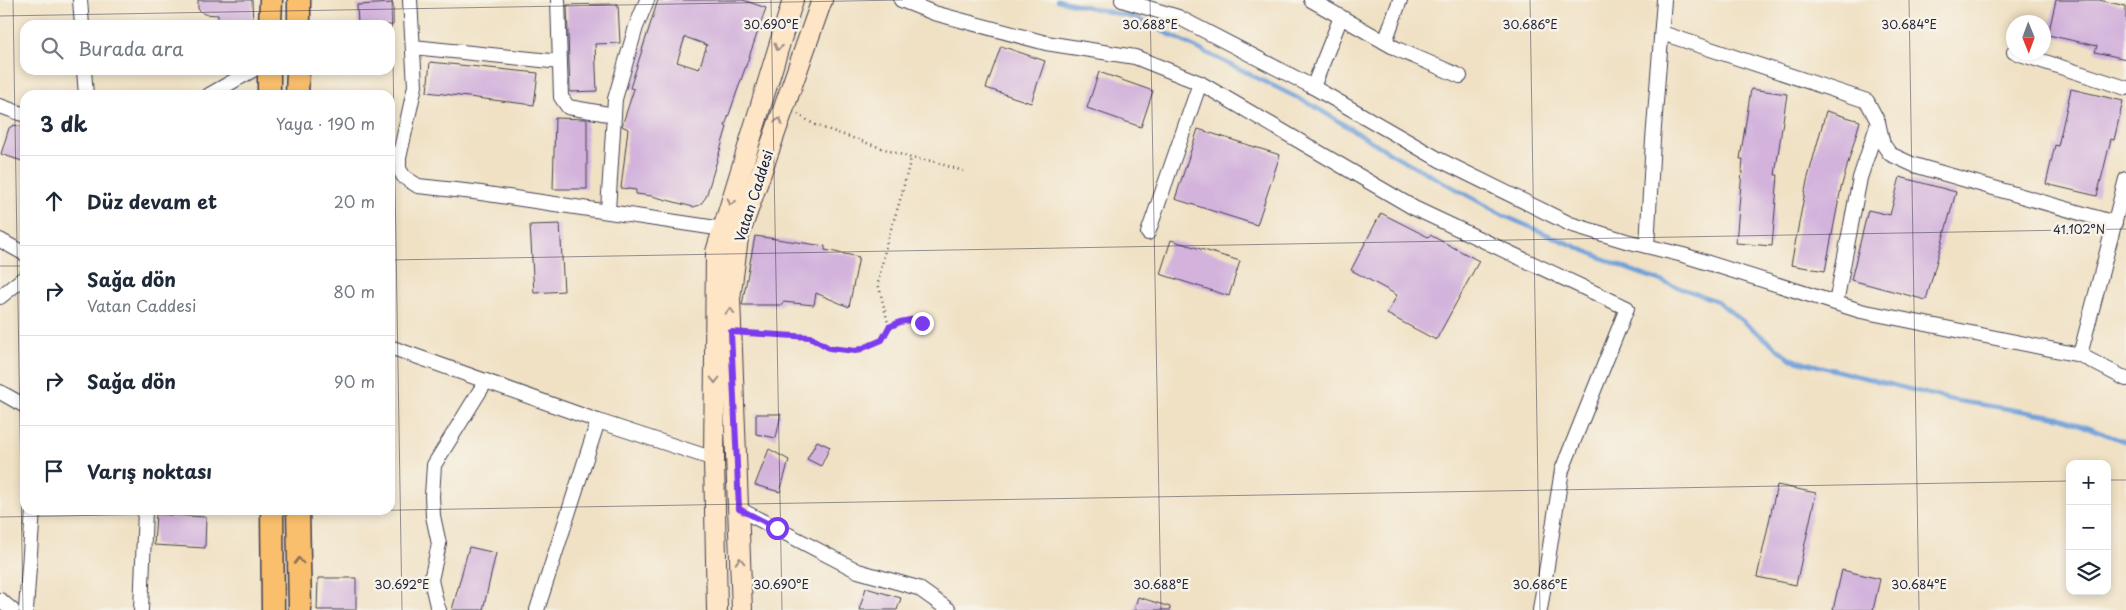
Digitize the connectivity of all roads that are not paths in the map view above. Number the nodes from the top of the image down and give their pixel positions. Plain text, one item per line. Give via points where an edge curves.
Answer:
1 (80, 0) edge
2 (271, 0) edge
3 (299, 0) edge
4 (410, 0) edge
5 (558, 0) edge
6 (647, 0) edge
7 (793, 0) edge
8 (822, 0) edge
9 (901, 0) edge
10 (1122, 0) edge
11 (1310, 0) edge
12 (1400, 0) edge
13 (1664, 0) edge
14 (1341, 17) junction
15 (82, 20) edge
16 (270, 20) edge
17 (298, 20) edge
18 (1662, 33) junction
19 (1385, 42) junction
20 (412, 47) junction
21 (2039, 60) edge
22 (560, 62) junction
23 (84, 75) edge
24 (244, 75) edge
25 (269, 75) edge
26 (298, 75) edge
27 (1460, 76) dead end
28 (1200, 83) junction
29 (1313, 87) junction
30 (2126, 88) edge
31 (86, 90) edge
32 (218, 90) edge
33 (270, 90) edge
34 (297, 90) edge
35 (0, 106) edge
36 (20, 113) edge
37 (614, 115) junction
38 (1878, 122) junction
39 (2126, 180) edge
40 (608, 210) junction
41 (2115, 223) junction
42 (723, 228) junction
43 (1148, 233) dead end
44 (0, 240) edge
45 (1647, 246) junction
46 (20, 251) edge
47 (20, 281) edge
48 (0, 297) edge
49 (1836, 303) junction
50 (395, 350) edge
51 (2080, 355) junction
52 (2126, 379) edge
53 (486, 381) junction
54 (0, 392) edge
55 (20, 403) edge
56 (598, 421) junction
57 (714, 459) junction
58 (739, 509) junction
59 (33, 515) edge
60 (146, 515) edge
61 (272, 515) edge
62 (298, 515) edge
63 (0, 600) edge
64 (12, 610) edge
65 (26, 610) edge
66 (141, 610) edge
67 (273, 610) edge
68 (300, 610) edge
69 (439, 610) edge
70 (537, 610) edge
71 (717, 610) edge
72 (742, 610) edge
73 (949, 610) edge
74 (1540, 610) edge

1 - 15 street
2 - 16 main road
3 - 17 main road
4 - 20 street
5 - 22 street
6 - 37 street via 617,90
7 -> 42 main road, Vatan Caddesi
58 -> 8 main road, Vatan Caddesi via 730,299 738,238
9 - 28 street via 1046,43 1135,57
10 - 29 street via 1178,17
11 - 14 street
12 - 19 street
13 - 18 street
14 - 19 street
14 - 29 street
18 - 38 street via 1867,101
18 - 45 street
19 - 27 street
20 - 22 street
20 - 40 street via 414,86 398,169 404,177 418,186
21 - 30 street
22 - 37 street via 561,97 568,107
23 - 31 street
24 - 32 street
25 - 33 main road
26 - 34 main road
28 - 43 street
28 - 74 street via 1414,208 1627,308 1562,470
29 - 45 street via 1440,160 1570,224
35 - 36 street
37 - 40 street
38 - 41 street via 1883,144 1890,154 1914,165
38 - 49 street via 1860,178
39 - 41 street
40 - 42 street
41 - 51 street
42 -> 57 main road, Vatan Caddesi via 716,252
44 - 46 street
45 - 49 street
47 - 48 street
49 - 51 street via 1861,311
50 - 53 street
51 - 52 street
53 - 56 street
53 - 69 street via 434,466 433,516 439,544 432,580
54 - 55 street
56 - 57 street
56 - 70 street
57 - 71 main road, Vatan Caddesi
72 -> 58 main road, Vatan Caddesi
58 - 73 street via 858,571 918,588
59 - 65 street
60 - 66 street
61 - 67 main road
68 -> 62 main road
63 - 64 street

